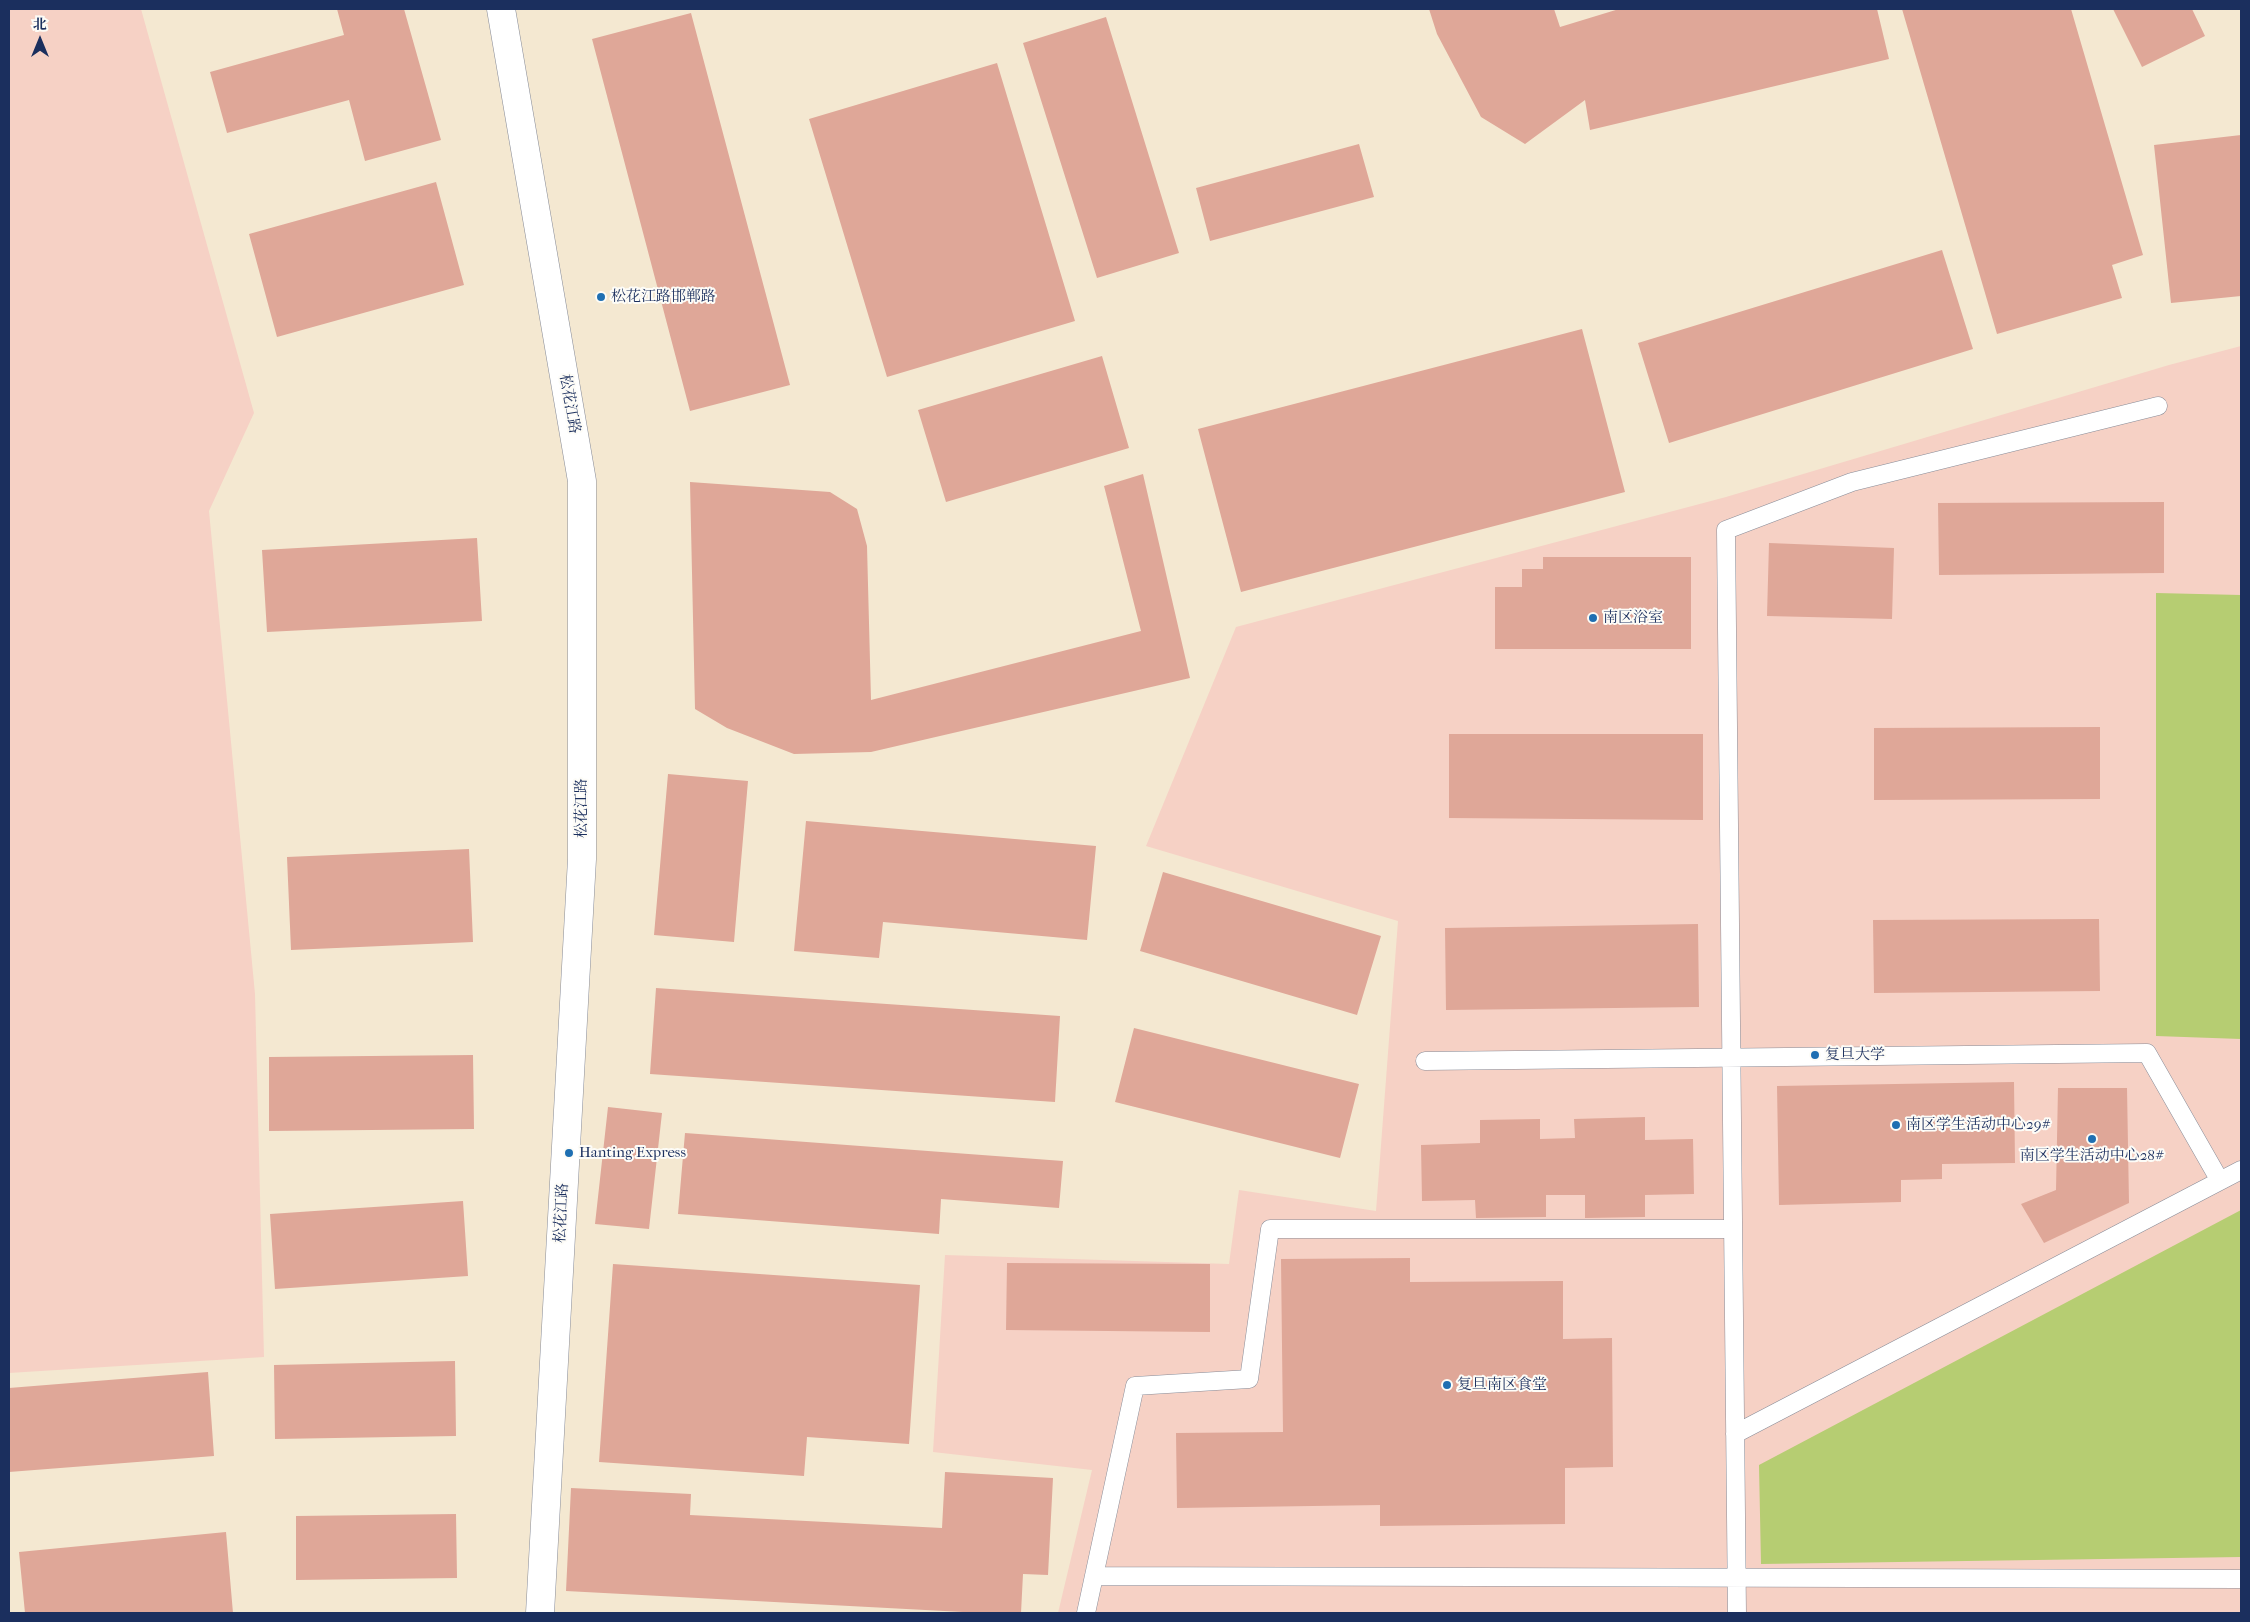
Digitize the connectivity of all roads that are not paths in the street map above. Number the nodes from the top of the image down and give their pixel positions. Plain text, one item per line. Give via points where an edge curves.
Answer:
1 (501, 9) edge
2 (2158, 406) dead end
3 (1732, 1057) junction
4 (1425, 1061) dead end
5 (2241, 1170) edge
6 (2220, 1181) junction
7 (1733, 1229) junction
8 (1735, 1434) junction
9 (1094, 1576) junction
10 (1736, 1578) junction
11 (2241, 1579) edge
12 (540, 1613) edge
13 (1086, 1613) edge
14 (1737, 1613) edge

1 - 12 street, 松花江路 via 582,481 582,859
2 - 3 lane via 1852,482 1726,530
3 - 4 lane
3 - 6 lane via 2147,1053
3 - 7 lane
5 - 6 lane
6 - 8 lane
7 - 8 lane
7 - 9 lane via 1270,1229 1249,1379 1135,1386
8 - 10 lane
9 - 10 lane
9 - 13 lane
10 - 11 lane
10 - 14 lane

